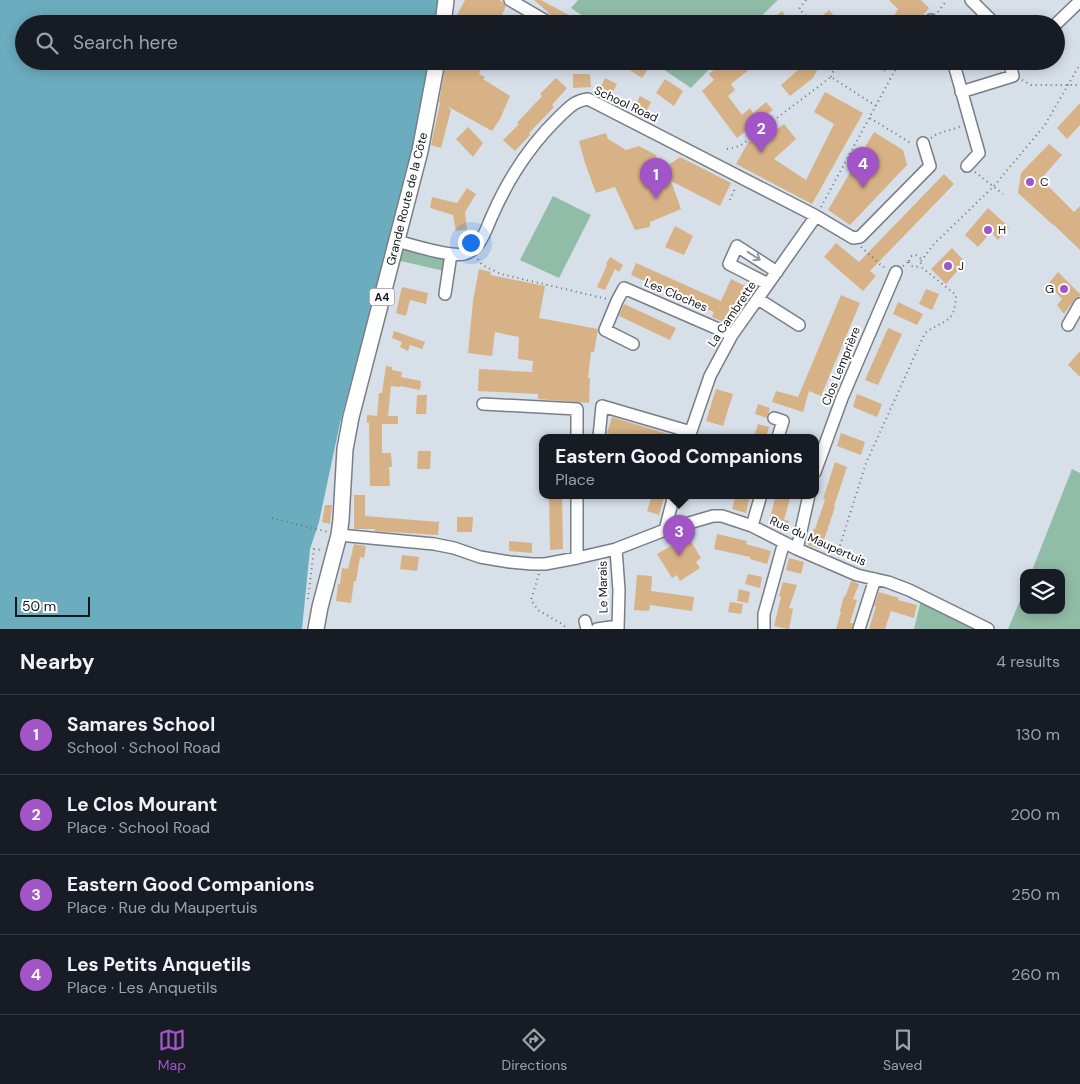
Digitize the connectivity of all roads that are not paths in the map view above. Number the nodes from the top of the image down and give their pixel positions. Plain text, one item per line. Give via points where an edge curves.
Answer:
1 (446, 0) edge
2 (510, 0) edge
3 (971, 0) edge
4 (1080, 1) edge
5 (444, 15) edge
6 (536, 15) edge
7 (986, 15) edge
8 (1065, 15) edge
9 (435, 70) edge
10 (955, 70) edge
11 (1011, 70) edge
12 (961, 92) junction
13 (923, 143) dead end
14 (967, 166) road end
15 (816, 216) junction
16 (396, 241) junction
17 (451, 254) junction
18 (777, 272) junction
19 (896, 272) road end
20 (768, 284) junction
21 (445, 294) dead end
22 (758, 299) junction
23 (1080, 304) edge
24 (799, 325) dead end
25 (1068, 325) dead end
26 (732, 334) junction
27 (633, 344) dead end
28 (483, 404) dead end
29 (774, 418) dead end
30 (577, 434) edge
31 (599, 434) edge
32 (687, 434) edge
33 (690, 434) edge
34 (779, 434) edge
35 (819, 461) edge
36 (577, 499) edge
37 (673, 499) edge
38 (760, 499) edge
39 (808, 499) edge
40 (752, 526) junction
41 (666, 530) junction
42 (339, 535) junction
43 (784, 542) junction
44 (616, 549) junction
45 (797, 549) junction
46 (577, 558) junction
47 (875, 580) junction
48 (617, 627) edge
49 (316, 629) edge
50 (597, 629) edge
51 (764, 629) edge
52 (859, 629) edge
53 (988, 629) edge

1 - 5 main road
2 - 6 street
3 - 7 street
4 - 8 street
9 - 16 main road, Grande Route de la Côte / A4 via 420,151
10 - 12 street
11 - 12 street via 1013,76
12 - 14 street via 978,153
13 - 15 street, School Road via 930,166 860,238 853,238
15 - 17 street, School Road via 588,99 578,100 543,132 530,149 472,251
15 - 18 street, La Cambrette
16 - 17 street
16 - 42 main road, Grande Route de la Côte / A4 via 349,425
17 - 21 street
18 - 20 street, La Cambrette
20 -> 18 street via 729,264 737,246
19 - 35 street, Clos Lemprière
20 - 22 street, La Cambrette
22 - 24 street
22 - 26 street, La Cambrette
23 - 25 street
26 - 27 street, Les Cloches via 624,288 605,330
26 - 33 street, La Cambrette via 710,376
28 - 30 street via 577,409
29 - 34 street via 783,421
31 - 32 street via 602,406
36 - 46 street
37 - 41 street
38 - 40 street
39 - 45 street
40 - 41 street, Rue du Maupertuis via 713,516
40 - 43 street, Rue du Maupertuis
41 - 44 street, Rue du Maupertuis
42 - 46 street, Rue du Maupertuis via 434,544 510,562 545,564
42 - 49 main road, Grande Route de la Côte / A4
43 - 45 street, Rue du Maupertuis
43 - 51 street via 764,614
44 - 46 street, Rue du Maupertuis
44 - 48 street, Le Marais
45 - 47 street, Rue du Maupertuis
47 - 52 street
47 - 53 street, Rue du Maupertuis via 910,590
48 - 50 street, Le Marais

